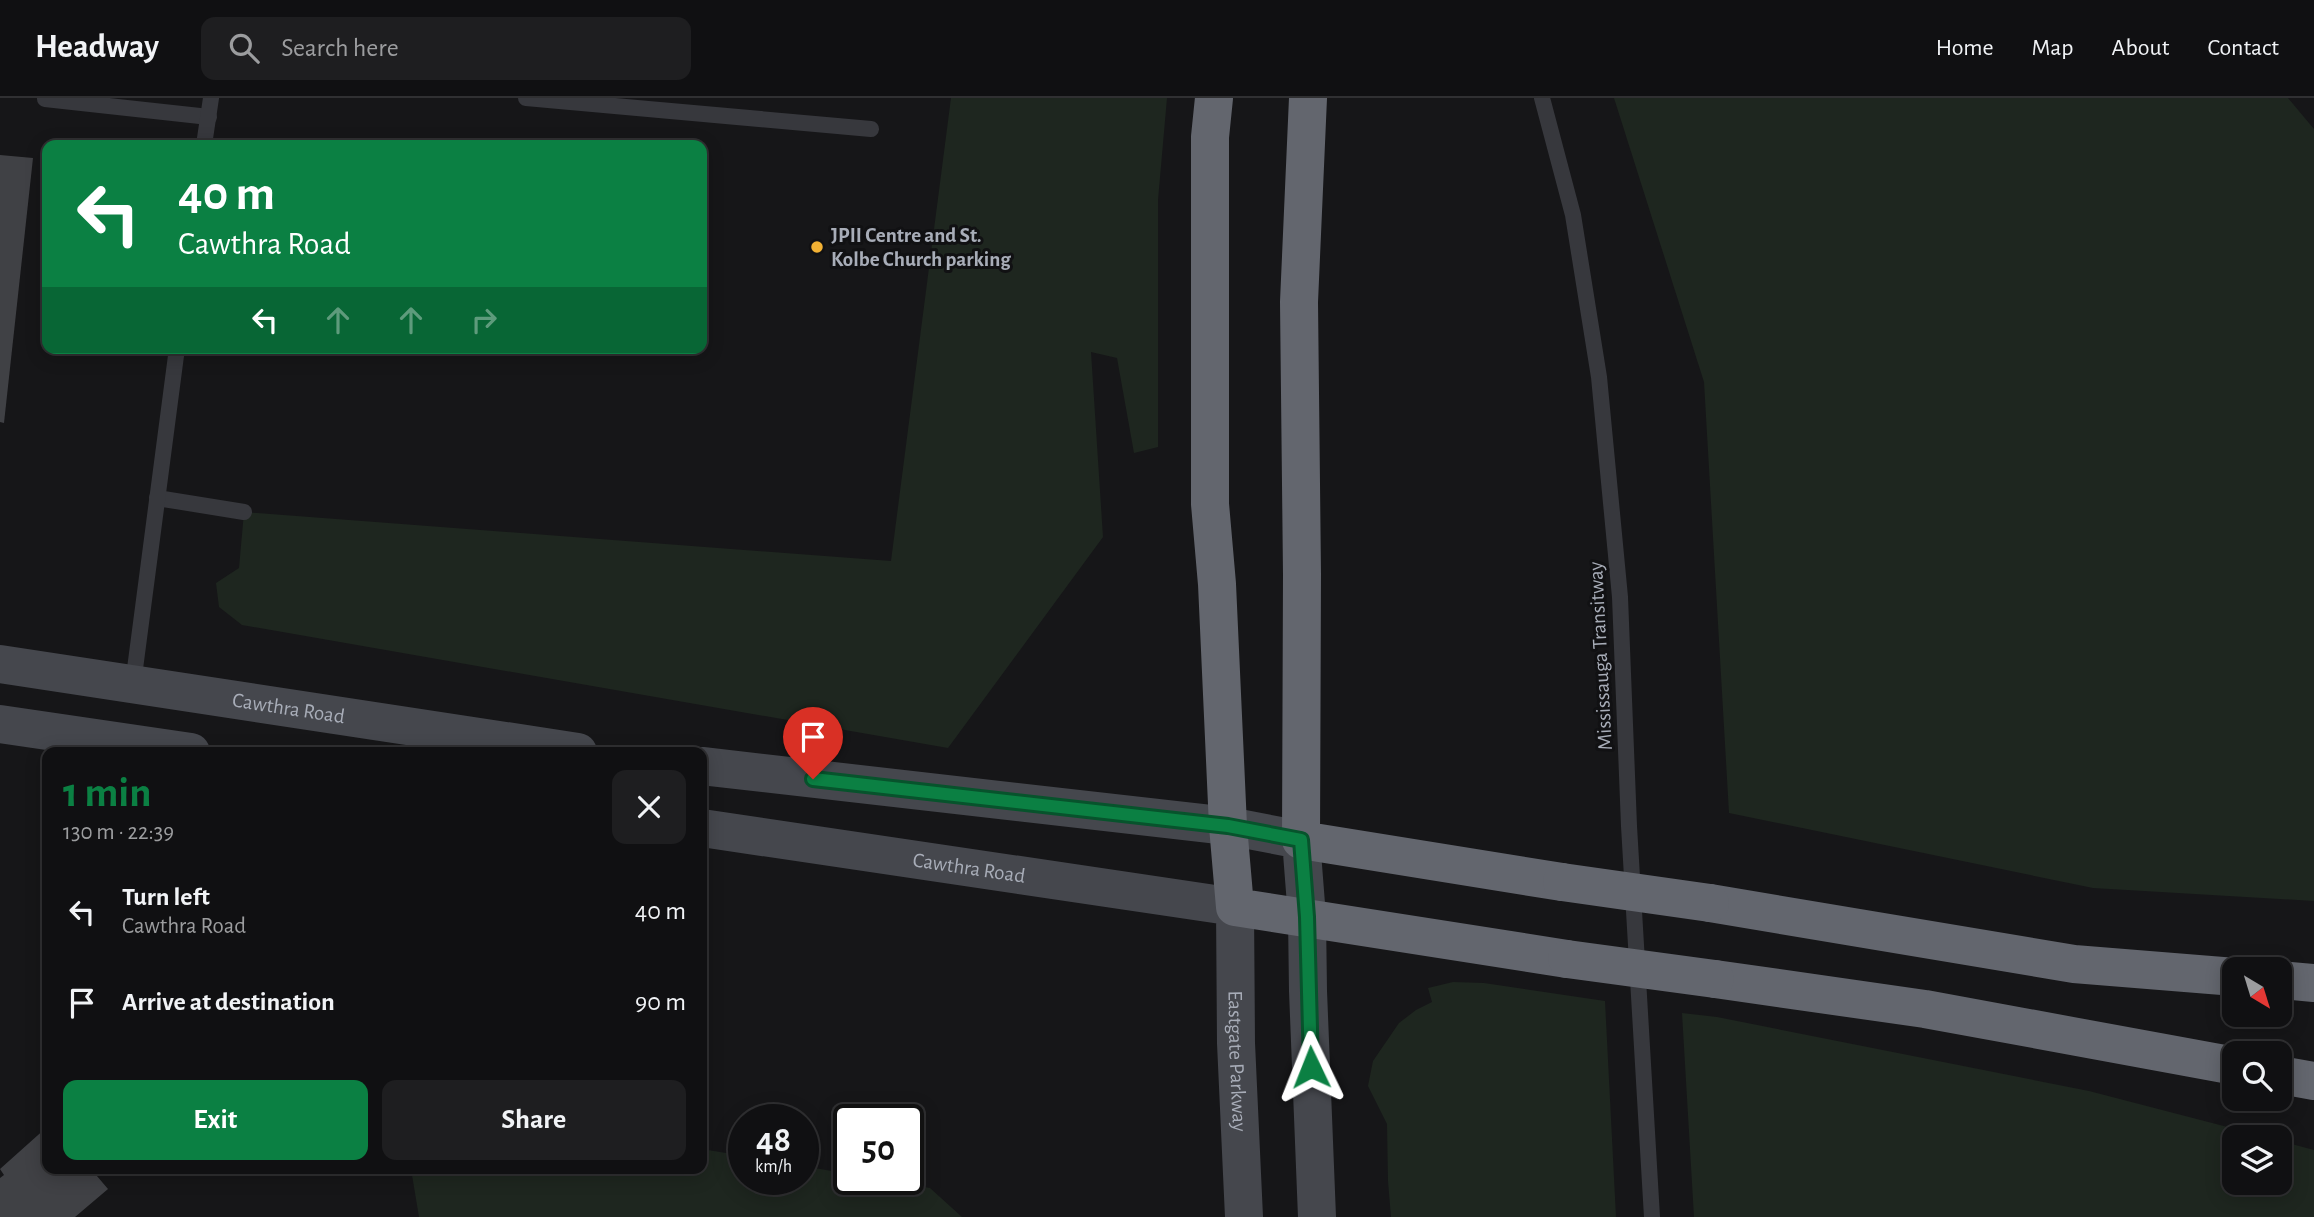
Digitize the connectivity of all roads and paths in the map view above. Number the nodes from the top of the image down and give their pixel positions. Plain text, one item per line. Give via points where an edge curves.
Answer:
1 (211, 98) edge
2 (526, 98) edge
3 (1214, 98) edge
4 (1308, 98) edge
5 (1542, 98) edge
6 (45, 99) edge
7 (209, 117) junction
8 (871, 129) dead end
9 (205, 140) edge
10 (176, 354) edge
11 (157, 498) junction
12 (244, 512) dead end
13 (0, 664) edge
14 (133, 684) junction
15 (0, 724) edge
16 (157, 747) edge
17 (545, 747) edge
18 (707, 767) edge
19 (1228, 826) junction
20 (707, 829) edge
21 (1301, 840) junction
22 (1235, 907) junction
23 (1307, 917) junction
24 (2222, 976) edge
25 (2292, 981) edge
26 (2314, 983) edge
27 (2222, 1064) edge
28 (2292, 1077) edge
29 (2314, 1081) edge
30 (1244, 1217) edge
31 (1317, 1217) edge
32 (1652, 1217) edge

1 - 7 lane
2 - 8 lane
3 - 19 highway via 1210,137 1210,504
4 - 21 highway via 1299,302
5 - 32 lane, Mississauga Transitway via 1573,215 1601,404 1620,597
6 - 7 lane
7 - 9 lane
10 - 11 lane
11 - 12 lane
11 - 14 lane
13 - 14 main road, Cawthra Road
14 - 17 main road, Cawthra Road
15 - 16 main road
18 - 19 main road
19 - 21 main road
19 - 22 highway
20 - 22 main road, Cawthra Road
21 - 23 main road
21 - 24 highway, bridge via 2074,964
22 - 23 highway
22 - 30 main road, Eastgate Parkway
23 - 27 highway, bridge via 1925,1009
23 - 31 main road
25 - 26 highway
28 - 29 highway

